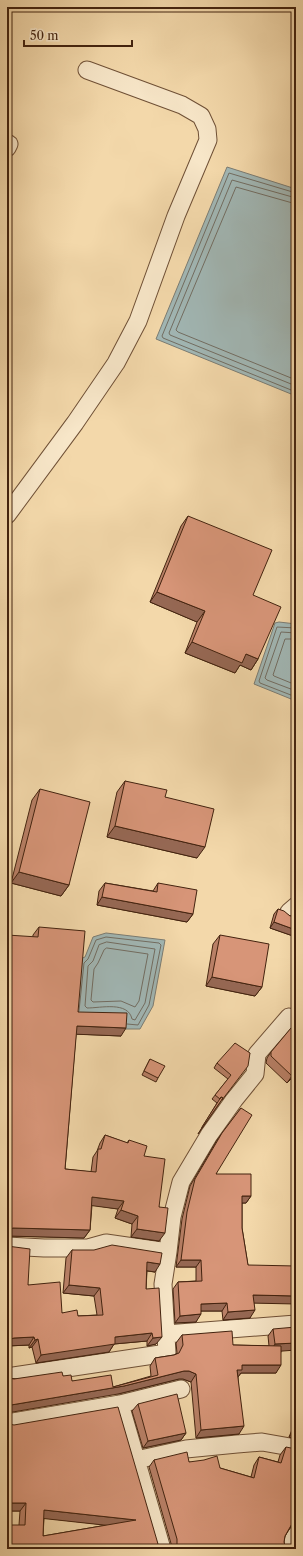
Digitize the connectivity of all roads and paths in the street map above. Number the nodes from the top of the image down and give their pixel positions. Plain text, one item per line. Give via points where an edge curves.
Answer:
1 (86, 70) dead end
2 (7, 516) edge
3 (289, 1017) dead end
4 (7, 1246) edge
5 (168, 1252) junction
6 (296, 1324) edge
7 (166, 1334) junction
8 (7, 1377) edge
9 (181, 1389) dead end
10 (120, 1404) junction
11 (7, 1423) edge
12 (296, 1448) edge
13 (136, 1460) junction
14 (296, 1535) edge
15 (162, 1549) edge
16 (288, 1549) edge

1 - 2 street via 189,109 201,116 207,129 208,140 176,216 138,321 116,363
3 - 5 street via 257,1054 255,1074 217,1123 181,1182 172,1218
4 - 5 street via 88,1248 106,1243
5 - 7 street via 163,1284
6 - 7 street
7 - 8 street via 167,1353
9 - 10 street
10 - 11 street
10 - 13 street
12 - 13 street via 262,1442 186,1449
13 - 15 street
14 - 16 street

